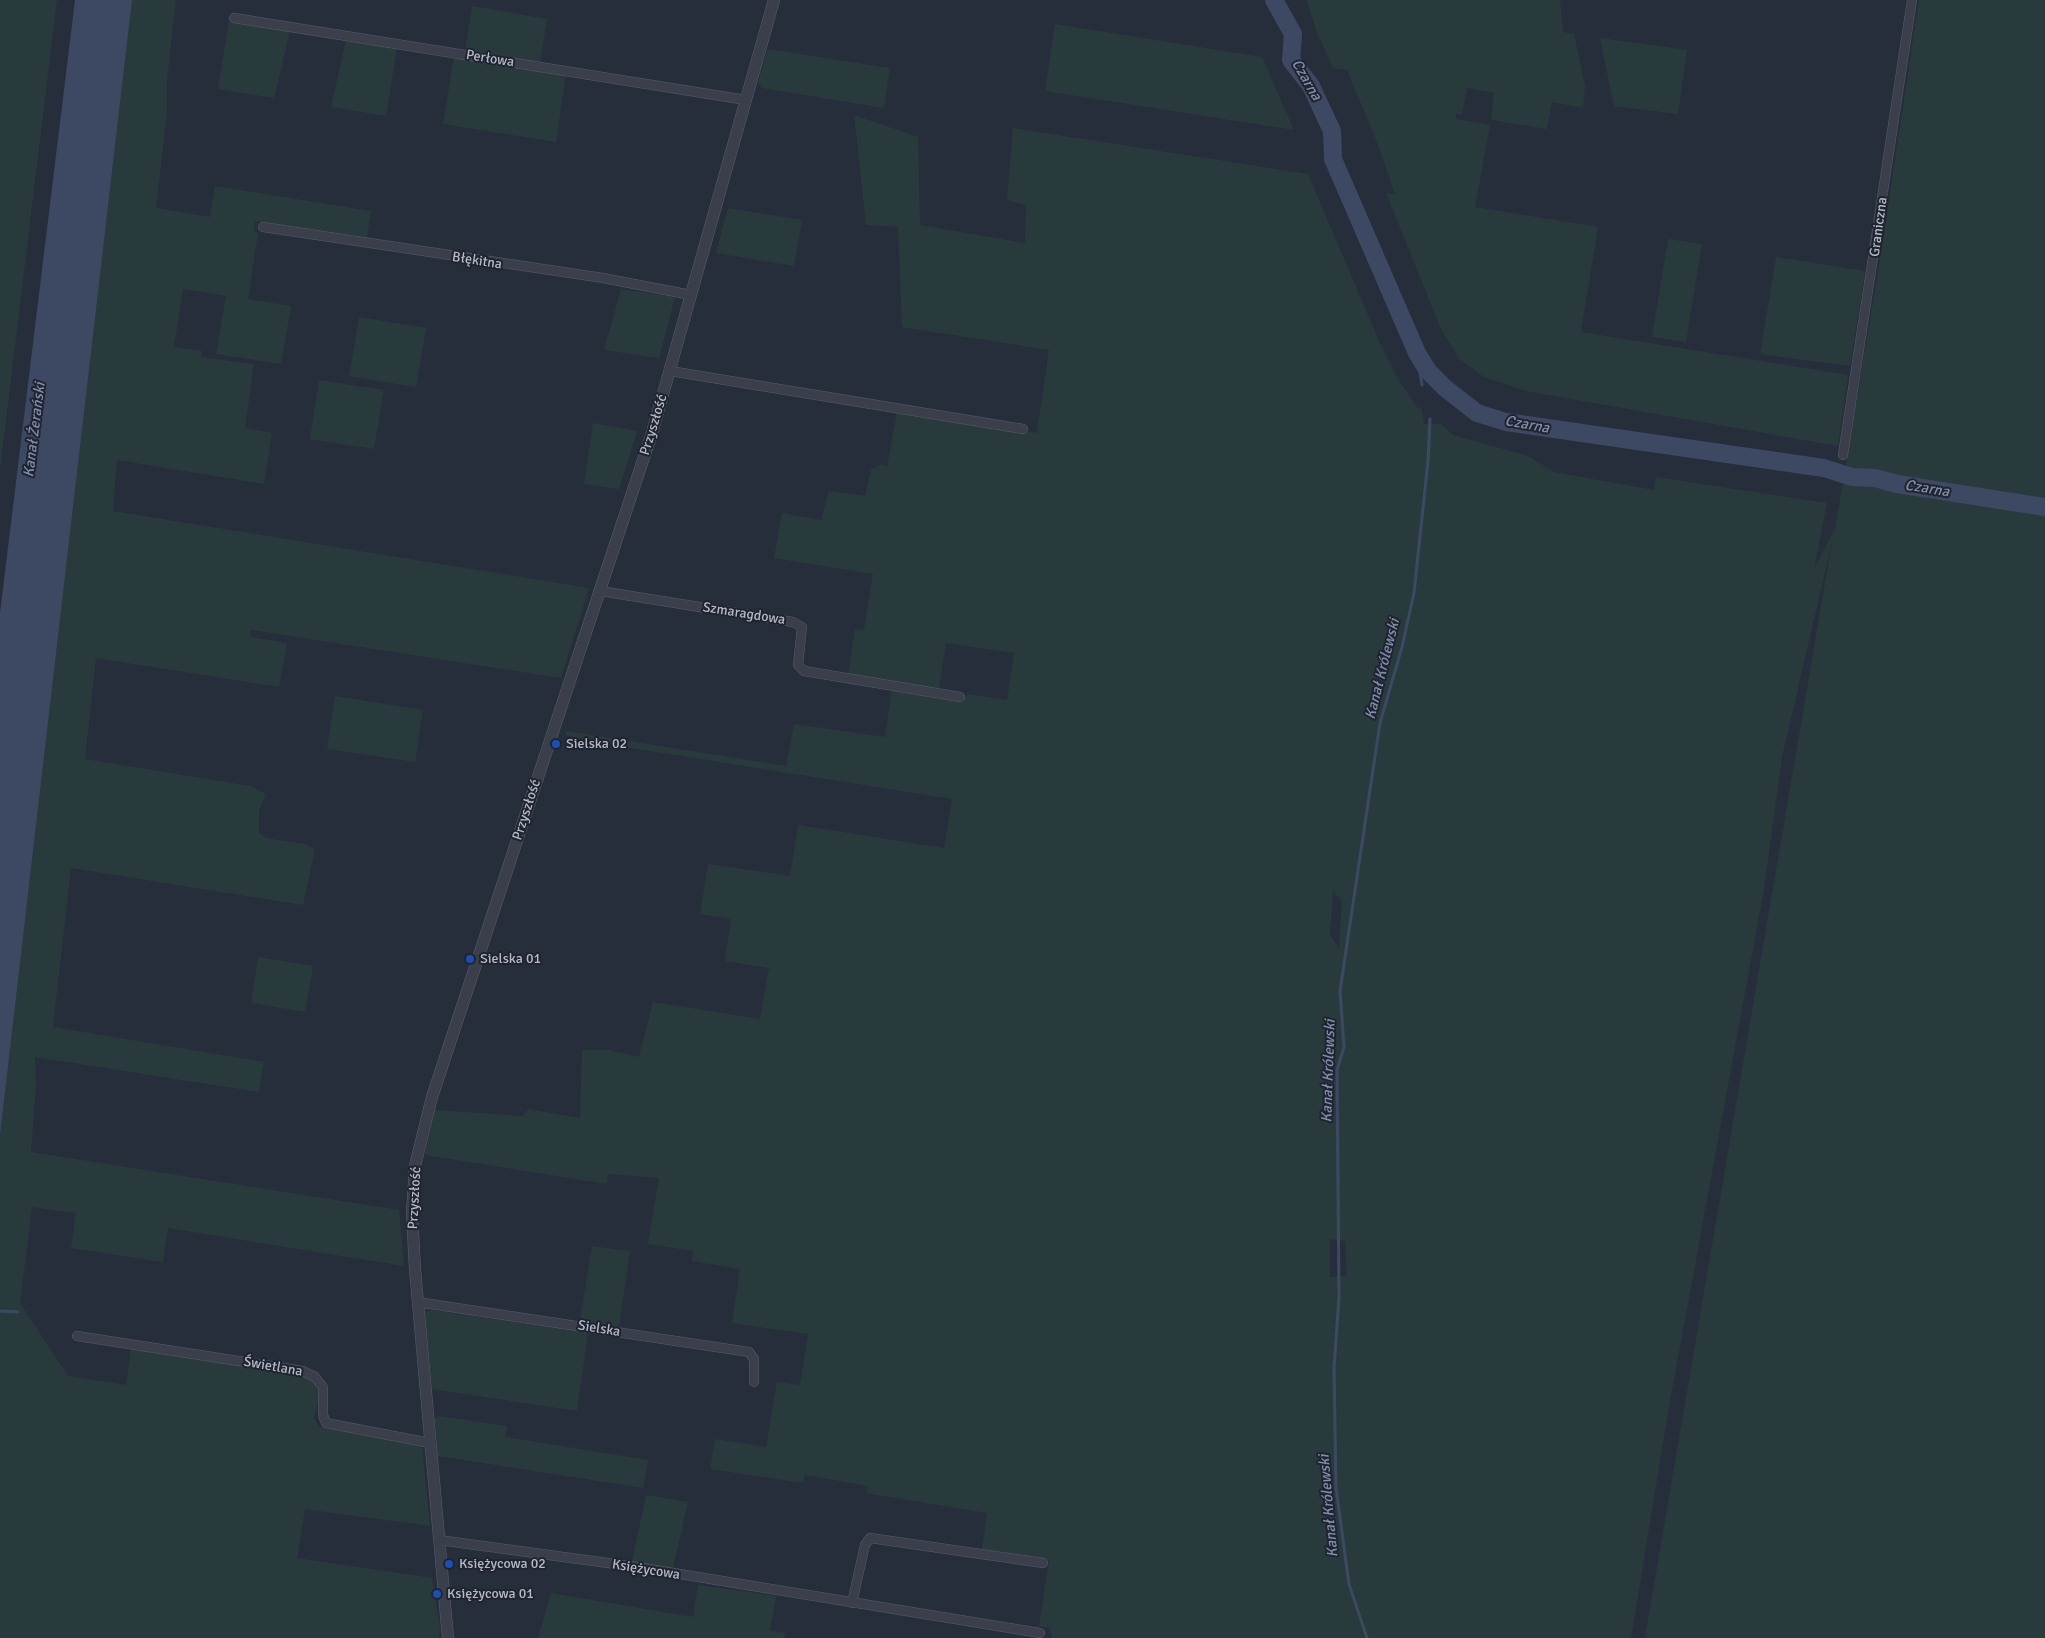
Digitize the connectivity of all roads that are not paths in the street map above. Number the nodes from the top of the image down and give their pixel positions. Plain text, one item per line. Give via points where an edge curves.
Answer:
1 (774, 0) edge
2 (1912, 0) edge
3 (234, 18) dead end
4 (746, 100) junction
5 (263, 227) dead end
6 (691, 296) junction
7 (670, 371) junction
8 (1023, 429) dead end
9 (1843, 455) dead end
10 (600, 591) junction
11 (960, 697) dead end
12 (417, 1302) junction
13 (77, 1336) dead end
14 (754, 1382) dead end
15 (430, 1443) junction
16 (439, 1540) junction
17 (1042, 1563) dead end
18 (852, 1603) junction
19 (1040, 1633) dead end
20 (448, 1638) edge

1 - 4 street, Przyszłość
2 - 9 street, Graniczna
3 - 4 street, Perłowa
4 - 6 street, Przyszłość
5 - 6 street, Błękitna via 603,278
6 - 7 street, Przyszłość
7 - 8 street
7 - 10 street, Przyszłość
10 - 11 street, Szmaragdowa via 793,622 802,627 798,665 804,672
10 - 12 street, Przyszłość via 422,1134 412,1191
12 - 14 street, Sielska via 749,1352 754,1359
12 - 15 street, Przyszłość
13 - 15 street, Świetlana via 303,1371 315,1377 323,1387 323,1418 330,1425
15 - 16 street, Przyszłość
16 - 18 street, Księżycowa via 637,1567
16 - 20 street, Przyszłość
17 - 18 street via 870,1538 865,1545
18 - 19 street, Księżycowa

